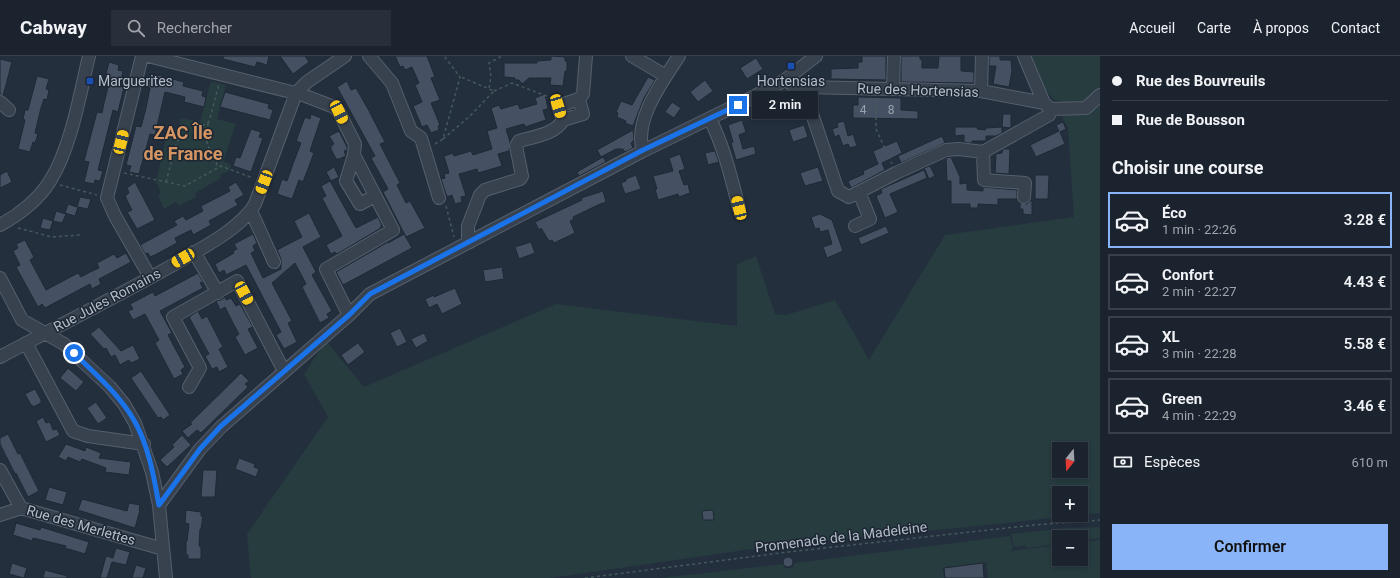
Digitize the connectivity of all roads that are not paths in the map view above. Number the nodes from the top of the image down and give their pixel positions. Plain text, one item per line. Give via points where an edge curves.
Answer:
1 (89, 56) edge
2 (142, 56) edge
3 (148, 56) edge
4 (369, 56) edge
5 (586, 56) edge
6 (632, 56) edge
7 (679, 56) edge
8 (816, 56) edge
9 (894, 56) edge
10 (982, 56) edge
11 (1024, 56) edge
12 (341, 57) edge
13 (182, 60) edge
14 (666, 76) junction
15 (785, 80) junction
16 (804, 87) junction
17 (893, 88) junction
18 (981, 91) junction
19 (296, 94) junction
20 (1100, 95) edge
21 (579, 99) junction
22 (0, 102) edge
23 (1048, 106) junction
24 (10, 110) dead end
25 (710, 119) junction
26 (562, 120) junction
27 (643, 150) junction
28 (983, 152) junction
29 (354, 155) junction
30 (859, 192) junction
31 (375, 196) junction
32 (1024, 197) dead end
33 (439, 198) road end
34 (739, 208) dead end
35 (251, 211) junction
36 (1, 224) edge
37 (855, 226) dead end
38 (470, 242) junction
39 (194, 252) junction
40 (274, 262) dead end
41 (150, 277) junction
42 (0, 278) edge
43 (218, 292) junction
44 (349, 315) junction
45 (45, 333) junction
46 (26, 343) junction
47 (0, 357) edge
48 (284, 371) junction
49 (189, 387) dead end
50 (144, 444) junction
51 (0, 470) edge
52 (159, 505) junction
53 (21, 508) junction
54 (0, 515) edge
55 (163, 549) junction
56 (166, 578) edge

1 - 36 street via 62,159 50,182 34,200 10,220
2 - 41 street via 107,198
3 - 13 street
4 - 33 street via 392,83 411,131 421,138
5 - 21 street via 583,94
6 - 14 street
7 - 14 street
8 - 15 street
9 - 17 street
10 - 18 street
11 - 23 street
12 - 19 street, Rue Jules Romains via 307,82
13 - 19 street via 221,74
14 - 27 street via 646,112 642,136
15 - 16 street, Rue des Hortensias
15 - 25 street
16 - 17 street, Rue des Hortensias
16 - 30 street via 838,192 849,197
17 - 18 street, Rue des Hortensias
18 - 23 street, Rue des Hortensias
19 - 29 street via 334,107 339,112 355,144
19 - 35 street, Rue Jules Romains
20 - 23 street, Rue des Hortensias via 1086,108
21 - 26 street via 558,106
21 - 26 street via 583,114
22 - 24 street
23 - 28 street via 1049,115
25 - 27 street
25 - 34 street via 726,158
26 - 38 street via 554,130 517,143 522,176 520,179 485,190 480,195 468,226
27 - 38 street
28 - 30 street via 946,150
28 - 32 street via 984,180 1025,183
29 - 31 street
29 - 31 street via 346,181 360,204
30 - 37 street via 870,219
31 - 44 street via 393,230 326,268
35 - 39 street, Rue Jules Romains via 239,224
35 - 40 street
38 - 44 street via 370,294
39 - 41 street, Rue Jules Romains
39 - 43 street
41 - 45 street, Rue Jules Romains
42 - 45 street via 22,320
43 - 48 street via 237,281
43 - 49 street via 173,317 200,368
44 - 48 street
45 - 46 street, Rue Jules Romains
45 - 50 street via 64,344 110,388 136,423
46 - 47 street, Rue Jules Romains
46 - 50 street via 73,430 88,436
48 - 52 street via 221,426 200,449
50 - 52 street
51 - 53 street
52 - 55 street
53 - 54 street, Rue des Merlettes
53 - 55 street, Rue des Merlettes
55 - 56 street

